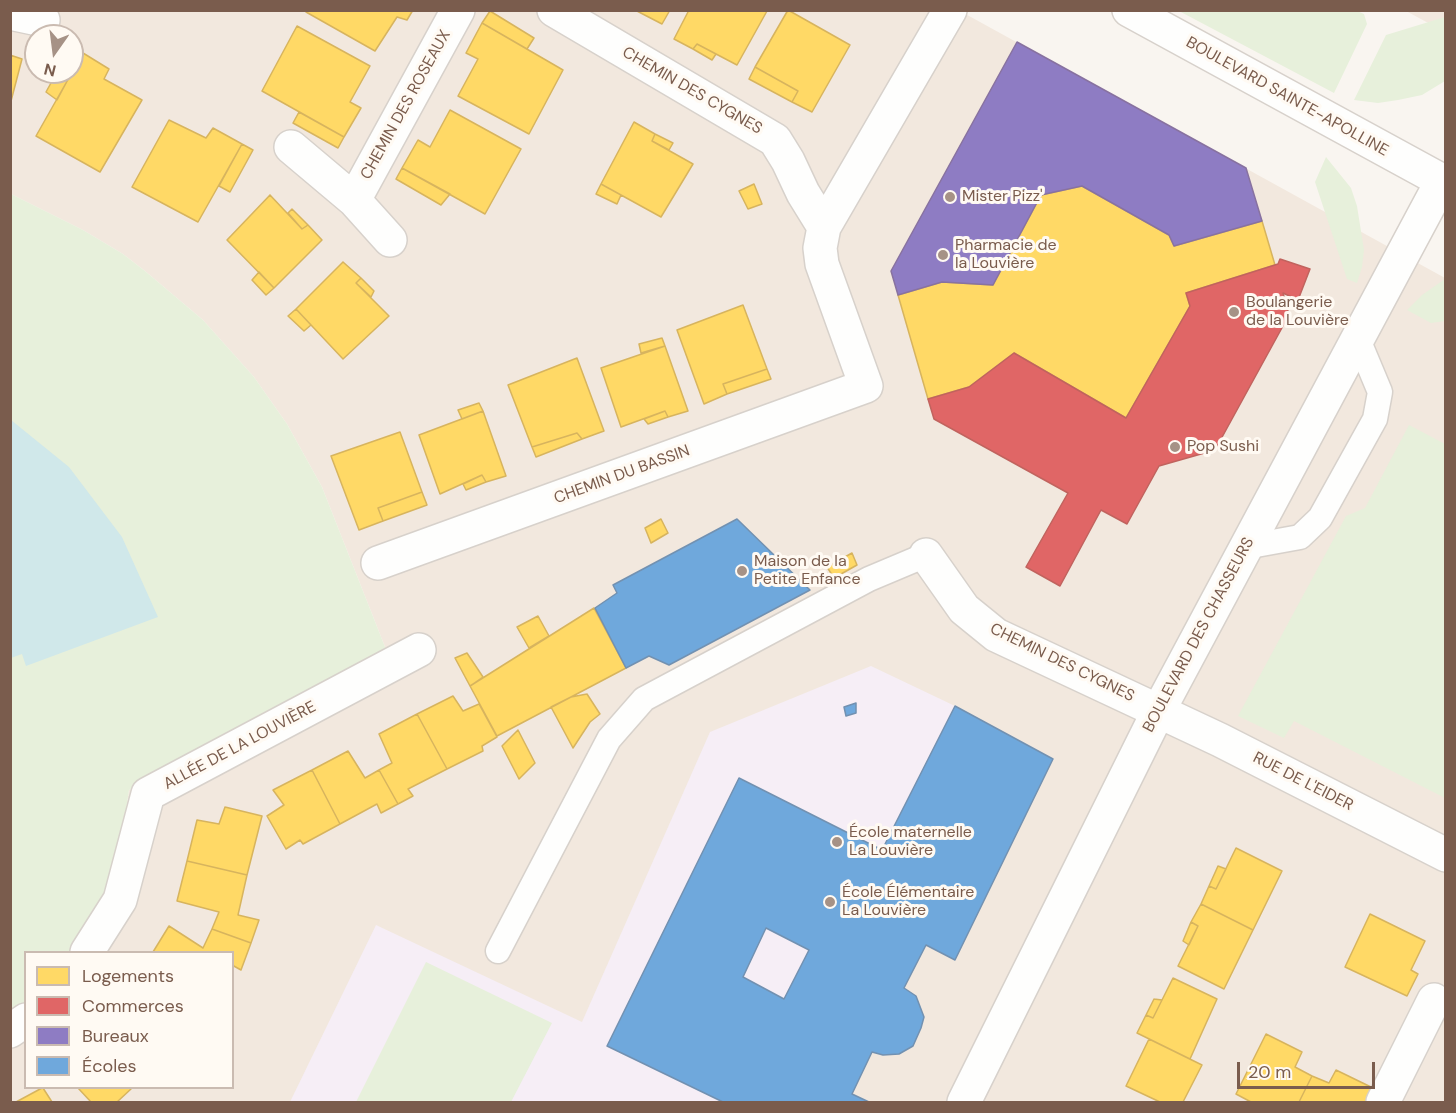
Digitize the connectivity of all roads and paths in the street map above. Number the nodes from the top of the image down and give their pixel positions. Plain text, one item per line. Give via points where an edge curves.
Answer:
1 (458, 10) edge
2 (554, 10) edge
3 (950, 10) edge
4 (1129, 10) edge
5 (10, 14) edge
6 (43, 20) dead end
7 (291, 147) dead end
8 (1444, 179) edge
9 (354, 200) junction
10 (824, 227) junction
11 (390, 240) dead end
12 (1357, 337) junction
13 (1245, 547) junction
14 (926, 555) joint
15 (378, 563) dead end
16 (419, 650) dead end
17 (1159, 710) junction
18 (1446, 855) edge
19 (88, 951) edge
20 (498, 951) dead end
21 (1434, 1000) dead end
22 (24, 1021) edge
23 (10, 1031) edge
24 (964, 1102) edge
25 (1383, 1102) edge

1 - 9 street, CHEMIN DES ROSEAUX
2 - 10 street, CHEMIN DES CYGNES via 775,140
3 - 10 street
4 - 8 street, BOULEVARD SAINTE-APOLLINE
5 - 6 street
7 - 9 street, CHEMIN DES ROSEAUX
8 - 12 street, BOULEVARD DES CHASSEURS
9 - 11 street, CHEMIN DES ROSEAUX
10 - 15 street, CHEMIN DU BASSIN via 822,264 866,386
12 - 13 street, BOULEVARD DES CHASSEURS
12 - 13 lane via 1380,392 1375,419 1313,525 1300,537
13 - 17 street, BOULEVARD DES CHASSEURS
14 - 17 street, CHEMIN DES CYGNES via 964,609 996,635
14 - 20 lane via 869,579 644,699 609,739
16 - 19 street, ALLÉE DE LA LOUVIÈRE via 148,795 120,900
17 - 18 street, RUE DE L'EIDER
17 - 24 street, BOULEVARD DES CHASSEURS
21 - 25 street
22 - 23 street

